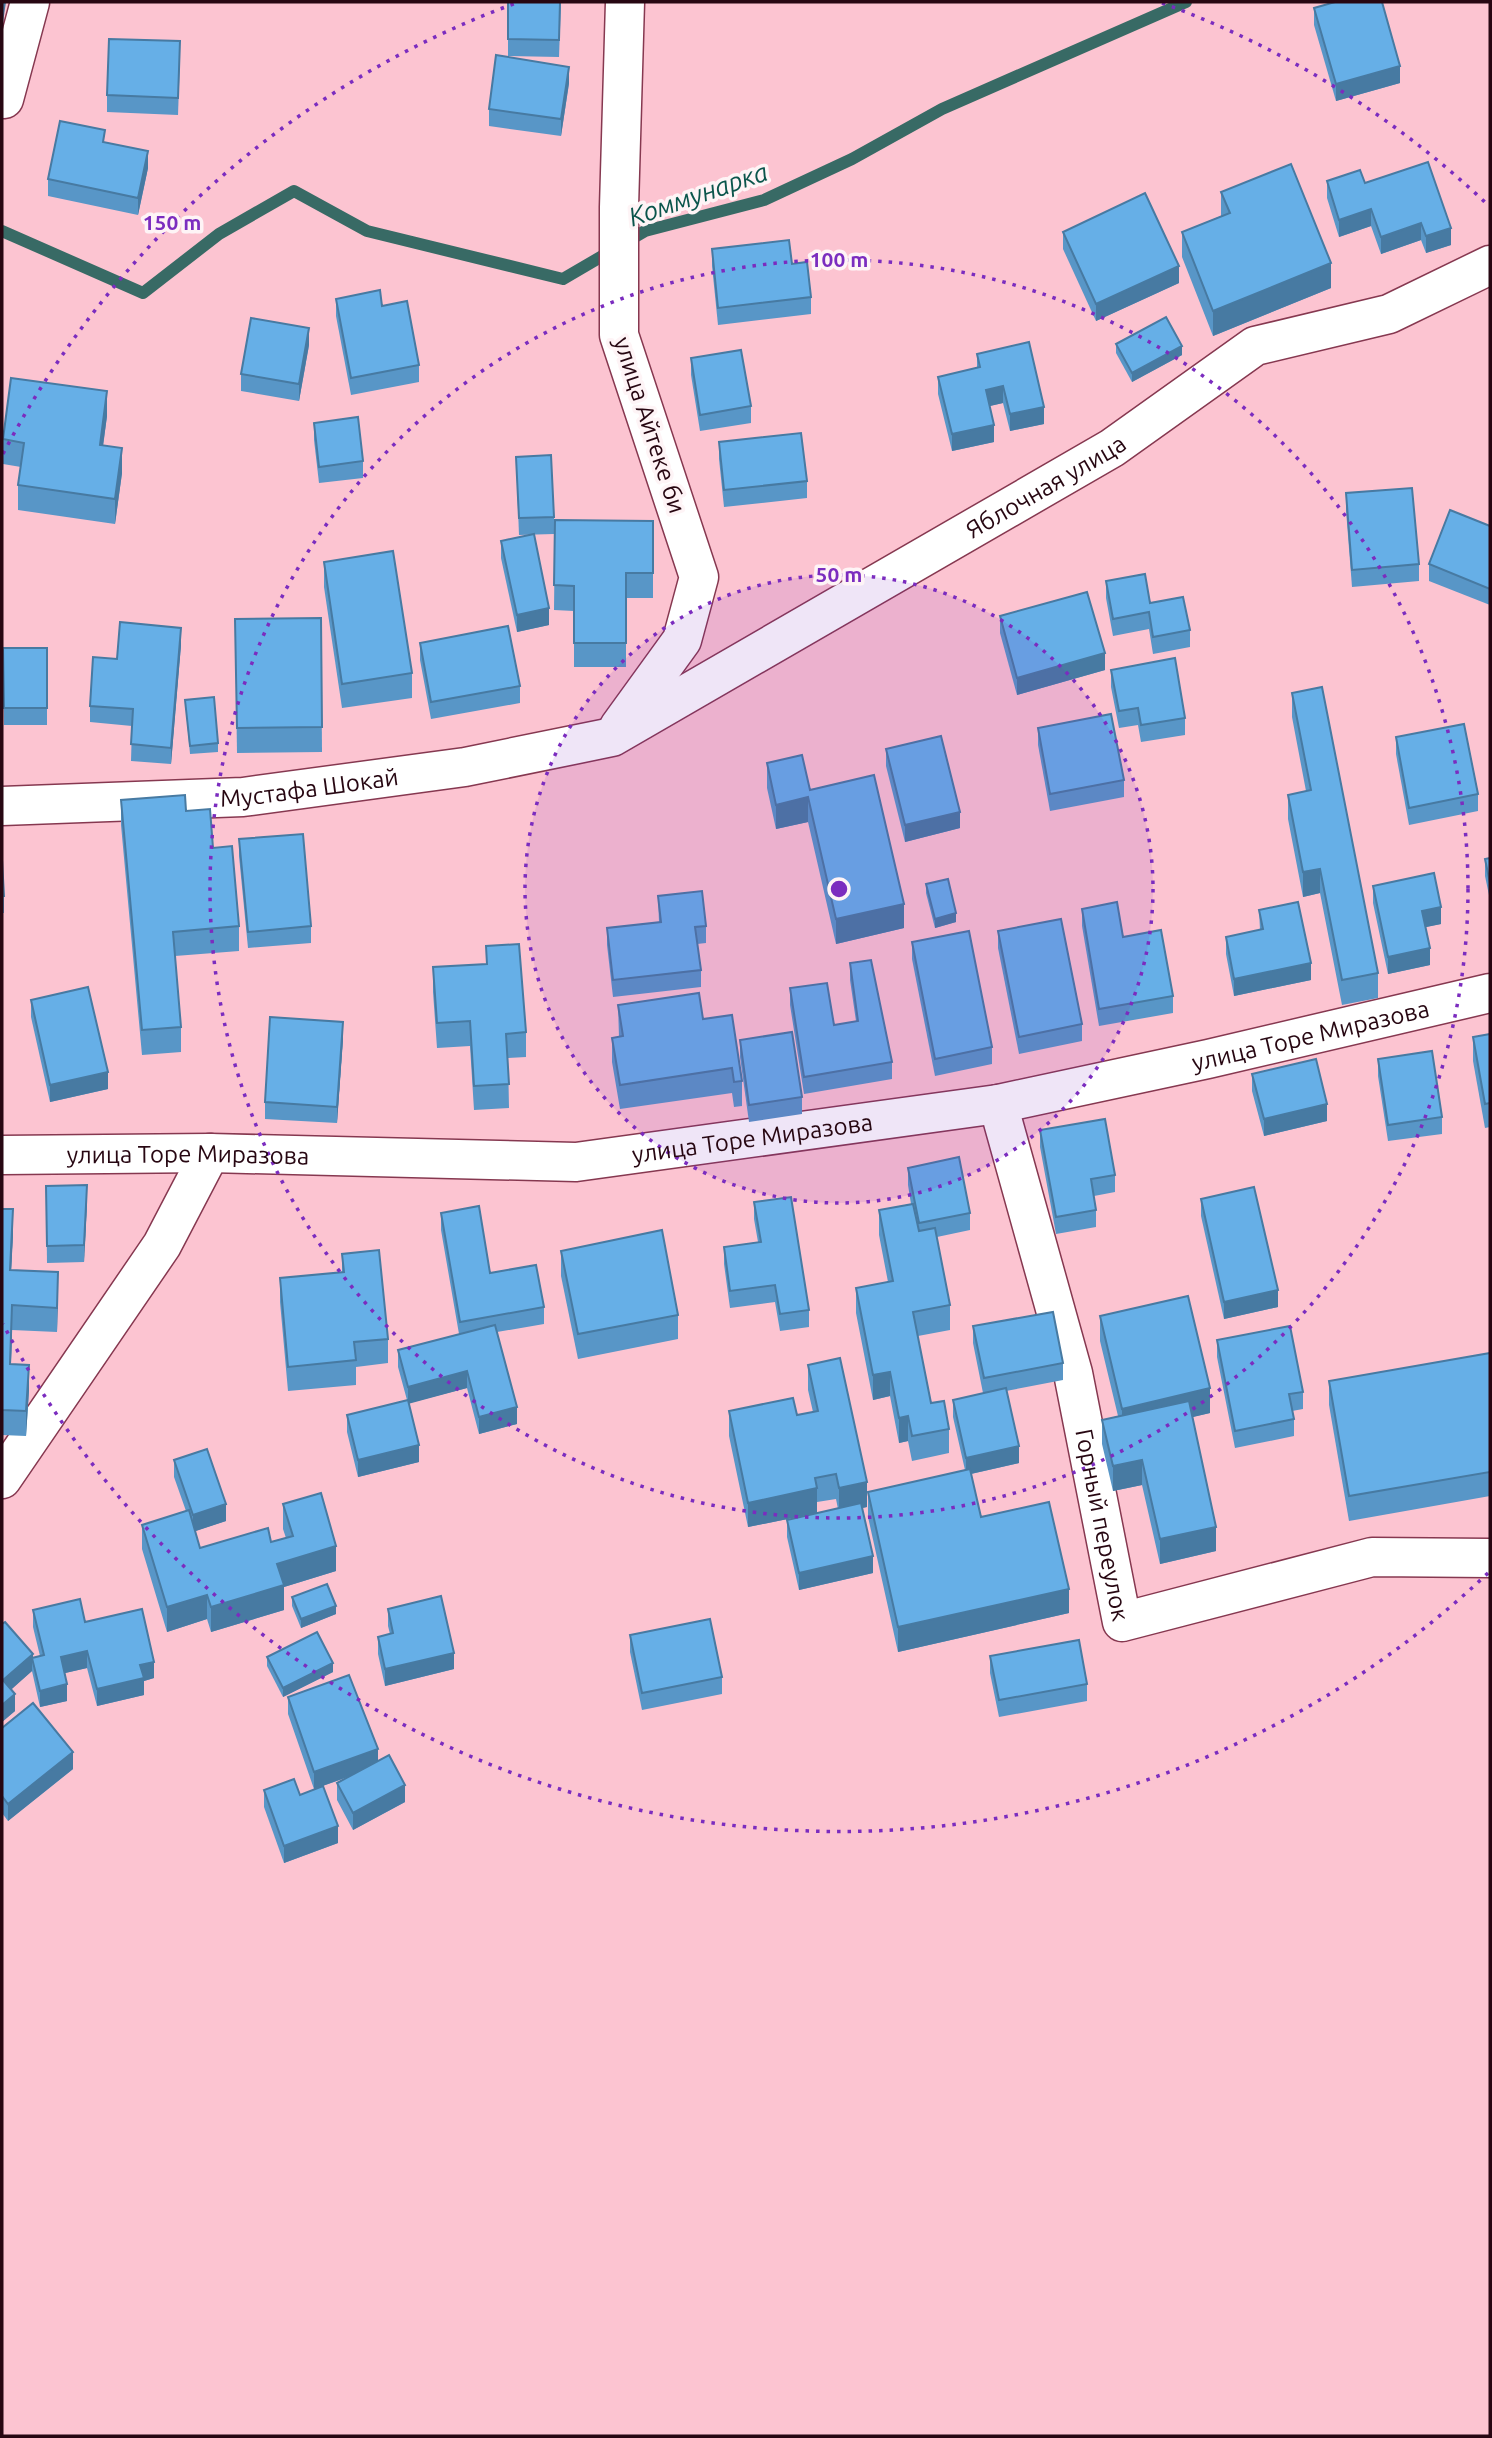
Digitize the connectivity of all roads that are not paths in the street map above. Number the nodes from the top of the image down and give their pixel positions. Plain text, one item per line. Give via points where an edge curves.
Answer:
1 (30, 2) edge
2 (625, 2) edge
3 (4, 99) dead end
4 (1490, 265) edge
5 (612, 737) junction
6 (2, 806) edge
7 (1490, 993) edge
8 (998, 1104) junction
9 (211, 1153) junction
10 (2, 1155) edge
11 (2, 1479) edge
12 (1490, 1558) edge

1 - 3 street
2 - 5 street, улица Айтеке би via 619,335 699,577 682,640
4 - 5 street, Яблочная улица via 1389,314 1255,346 1112,448
5 - 6 street, Мустафа Шокай via 466,767 243,797
7 - 8 street, улица Торе Миразова
8 - 9 street, улица Торе Миразова via 576,1162
8 - 12 street, Горный переулок via 1073,1373 1122,1622 1371,1557
9 - 10 street, улица Торе Миразова
9 - 11 street via 162,1245

